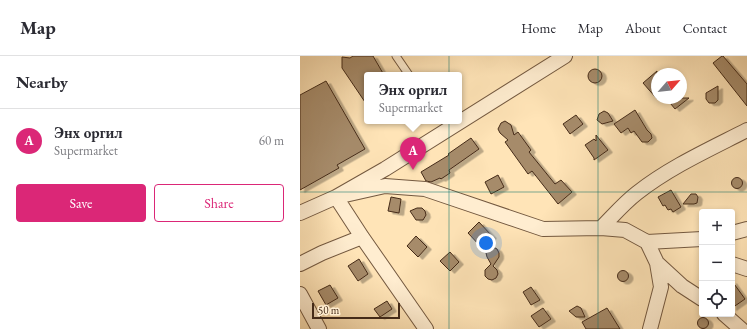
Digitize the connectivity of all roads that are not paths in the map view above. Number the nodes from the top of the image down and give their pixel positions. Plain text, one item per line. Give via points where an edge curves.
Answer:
1 (396, 56) edge
2 (565, 56) edge
3 (407, 72) edge
4 (462, 116) edge
5 (449, 124) edge
6 (747, 130) edge
7 (336, 197) junction
8 (300, 213) edge
9 (601, 228) junction
10 (747, 229) edge
11 (735, 232) edge
12 (362, 237) junction
13 (699, 240) edge
14 (647, 242) junction
15 (657, 263) junction
16 (300, 264) edge
17 (735, 265) edge
18 (747, 269) edge
19 (300, 294) edge
20 (699, 297) edge
21 (727, 317) edge
22 (320, 329) edge
23 (426, 329) edge
24 (650, 329) edge
25 (741, 329) edge

1 - 3 lane
2 - 4 street
5 - 7 street via 385,169
6 - 9 street via 652,182 635,194
7 - 8 street
7 - 9 street via 386,186 425,189 543,229
7 - 12 street
9 - 14 street via 625,230
10 - 11 street
12 - 16 street
12 - 23 street
13 - 14 street
14 - 15 street
15 - 20 street via 682,286
15 - 24 street via 661,287
17 - 18 street
19 - 22 street
21 - 25 street

